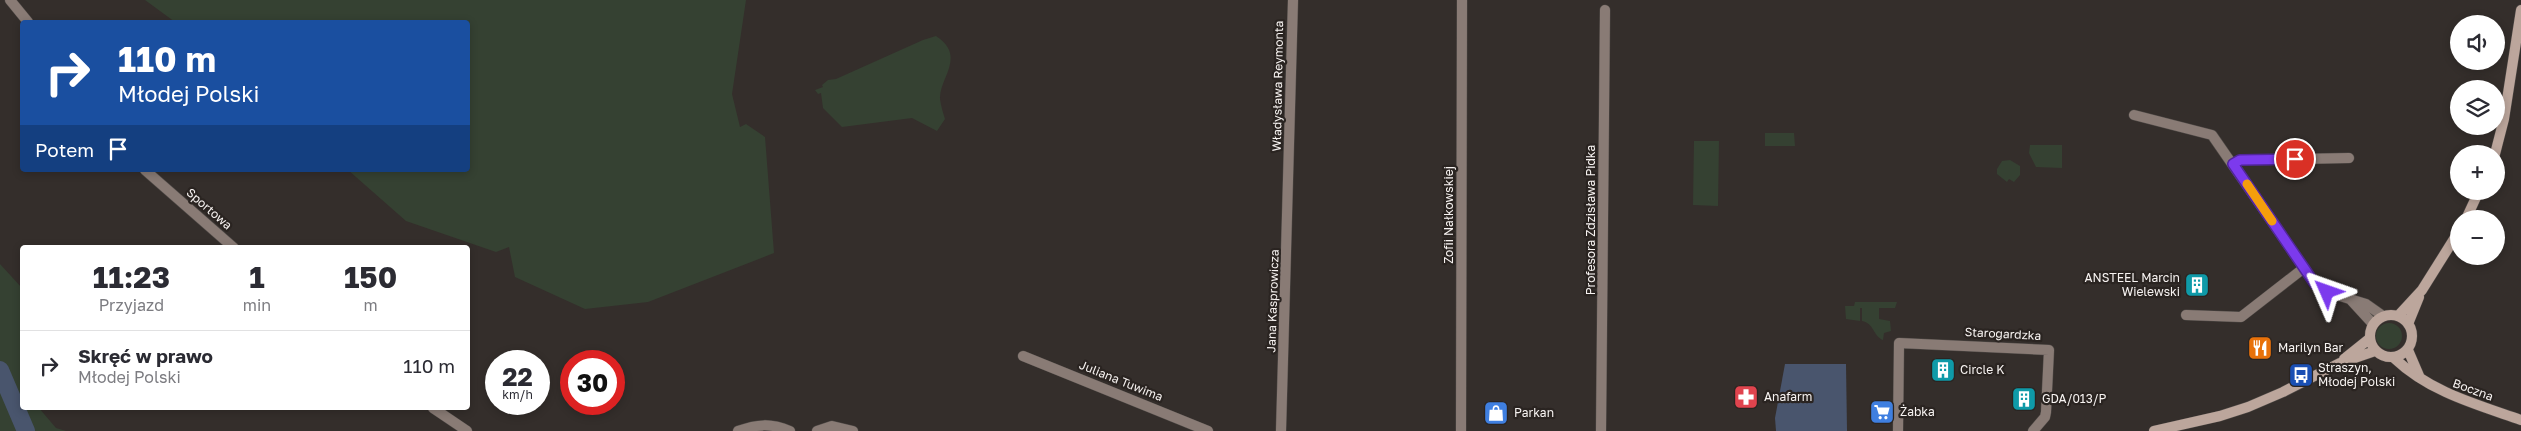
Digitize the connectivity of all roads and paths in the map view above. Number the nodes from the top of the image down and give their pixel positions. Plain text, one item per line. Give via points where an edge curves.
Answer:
1 (10, 0) edge
2 (1292, 0) edge
3 (1462, 0) edge
4 (1605, 10) dead end
5 (2521, 10) edge
6 (26, 20) edge
7 (2134, 115) dead end
8 (2497, 145) edge
9 (2349, 158) dead end
10 (2233, 164) junction
11 (147, 172) edge
12 (1289, 172) joint
13 (231, 245) edge
14 (2450, 245) edge
15 (2304, 268) junction
16 (2422, 290) junction
17 (2350, 300) junction
18 (2186, 315) dead end
19 (2383, 316) junction
20 (2398, 316) junction
21 (2373, 324) junction
22 (2408, 324) junction
23 (2369, 339) junction
24 (2408, 350) junction
25 (2375, 351) junction
26 (1023, 356) dead end
27 (2394, 358) junction
28 (2340, 363) junction
29 (2420, 378) junction
30 (436, 410) edge
31 (2521, 420) edge
32 (741, 430) edge
33 (467, 431) edge
34 (790, 431) edge
35 (818, 431) edge
36 (853, 431) edge
37 (1208, 431) edge
38 (1281, 431) edge
39 (1461, 431) edge
40 (1601, 431) edge
41 (1898, 431) edge
42 (2033, 431) edge
43 (2154, 431) edge

1 - 6 street
2 - 12 street, Władysława Reymonta
3 - 39 street, Zofii Nałkowskiej
4 - 40 street, Profesora Zdzisława Pidka
5 - 8 main road
7 - 10 street via 2212,135
9 - 10 street via 2240,160
10 - 15 street
11 - 13 street, Sportowa
12 - 38 street, Jana Kasprowicza
14 - 16 main road
15 - 17 street via 2315,284
15 - 18 street via 2241,317
16 - 20 main road
16 - 22 main road
17 - 19 street via 2366,304
17 - 21 street
19 - 20 main road
19 - 21 main road
20 - 22 main road
21 - 23 main road
22 - 24 main road via 2412,337
23 - 25 main road
23 - 28 main road
24 - 27 main road
24 - 29 main road
25 - 27 main road
25 - 28 main road
26 - 37 street, Juliana Tuwima
27 - 29 main road, Boczna
28 - 43 main road via 2248,407
29 - 31 main road, Boczna via 2458,398
30 - 33 street
32 - 34 street via 774,425
35 - 36 street via 832,426
41 - 42 street, Starogardzka via 1899,343 1933,343 2049,350 2046,412

